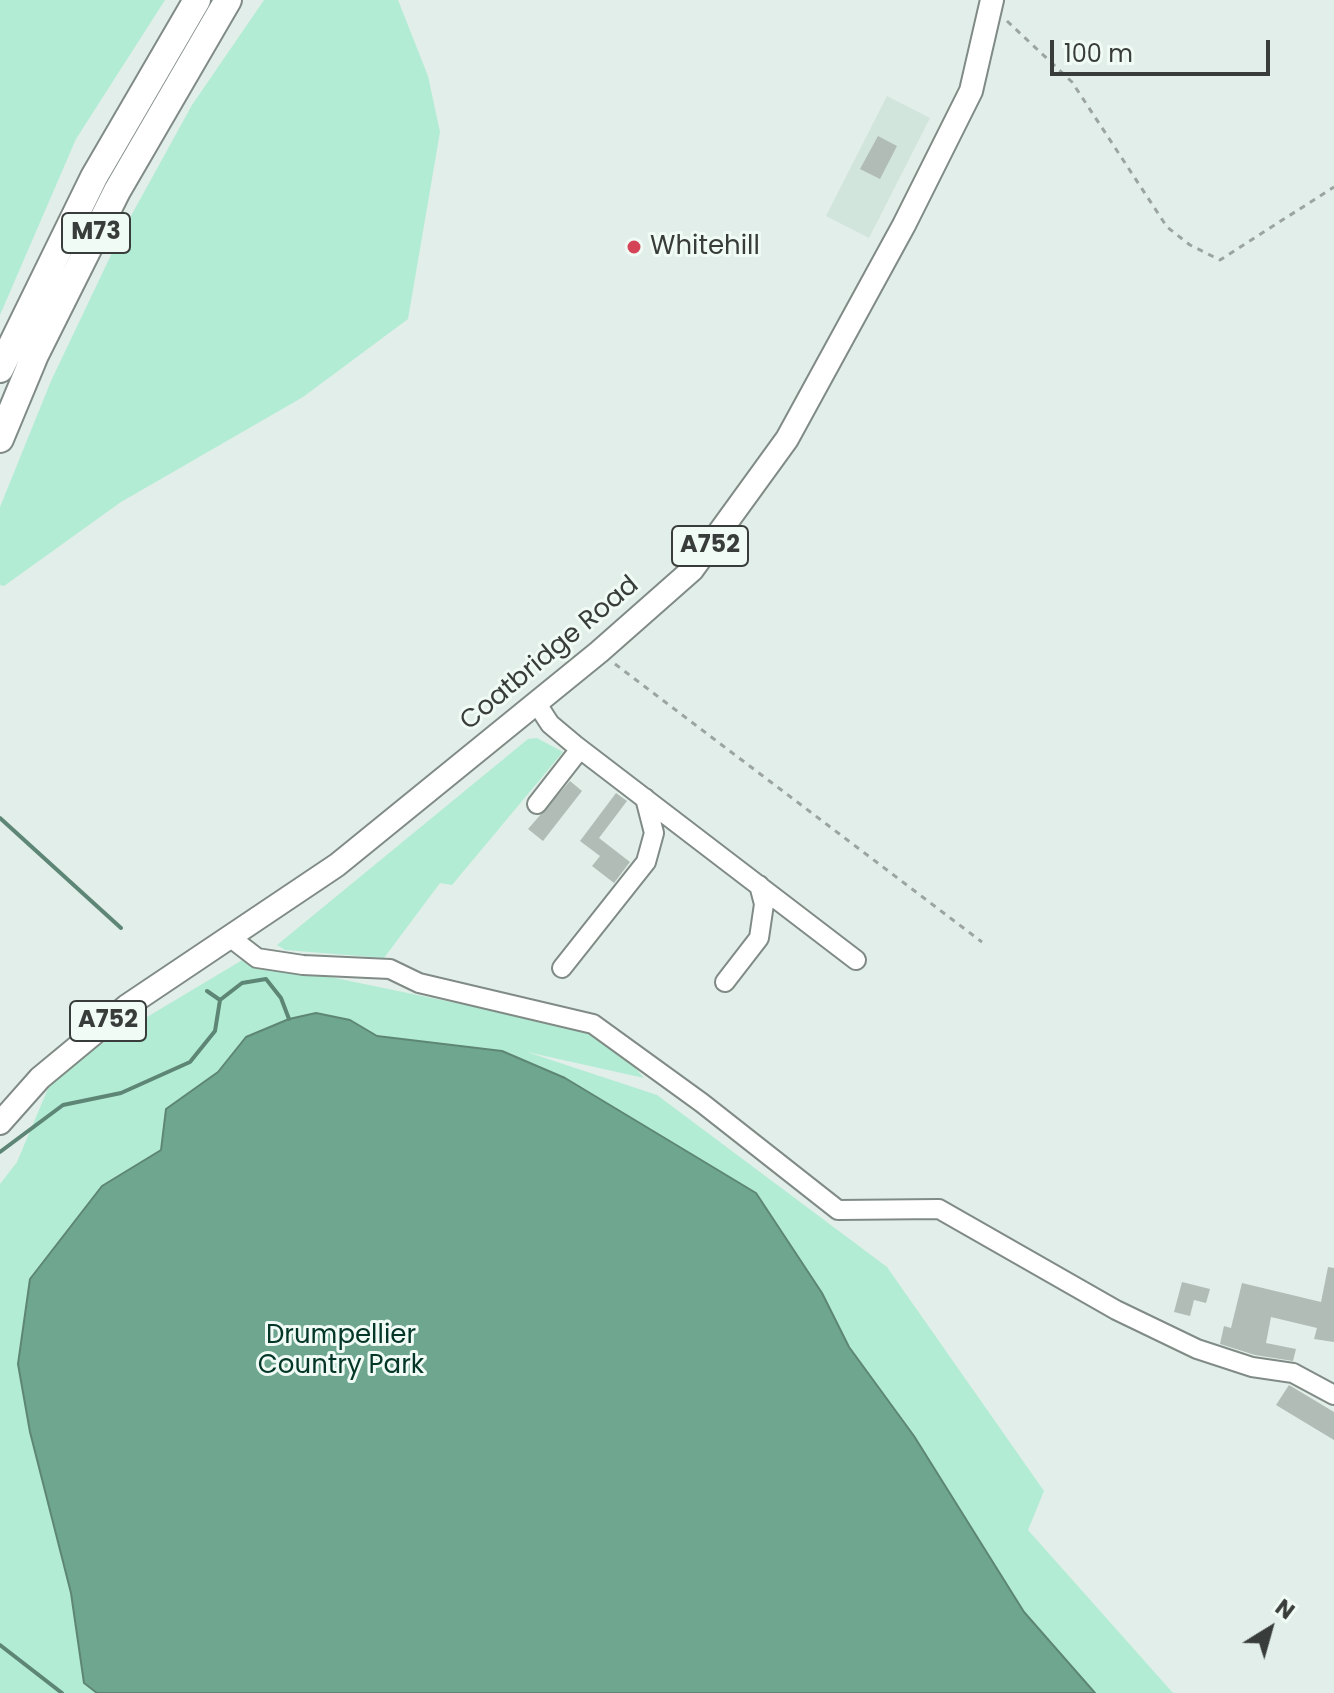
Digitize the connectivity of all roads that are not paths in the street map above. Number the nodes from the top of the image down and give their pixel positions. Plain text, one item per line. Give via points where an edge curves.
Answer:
1 (197, 0) edge
2 (228, 0) edge
3 (991, 3) edge
4 (0, 369) edge
5 (0, 439) edge
6 (537, 704) junction
7 (580, 749) junction
8 (645, 798) junction
9 (537, 804) dead end
10 (759, 885) junction
11 (231, 938) junction
12 (856, 960) dead end
13 (562, 968) dead end
14 (725, 982) dead end
15 (0, 1123) edge
16 (1334, 1395) edge

1 - 4 highway, M73 via 94,177
2 - 5 highway, M73 via 117,191 35,355
3 - 6 main road, Coatbridge Road / A752 via 971,91 787,439 692,570
6 - 7 street via 550,724
6 - 11 main road, Coatbridge Road / A752 via 337,865
7 - 8 street
7 - 9 street
8 - 10 street
8 - 13 street via 654,833 646,862
10 - 12 street
10 - 14 street via 764,904 759,938
11 - 15 main road, A752 via 127,1006 40,1078
11 - 16 street via 257,958 390,969 419,983 593,1024 838,1210 939,1209 1116,1310 1197,1349 1252,1367 1293,1373

